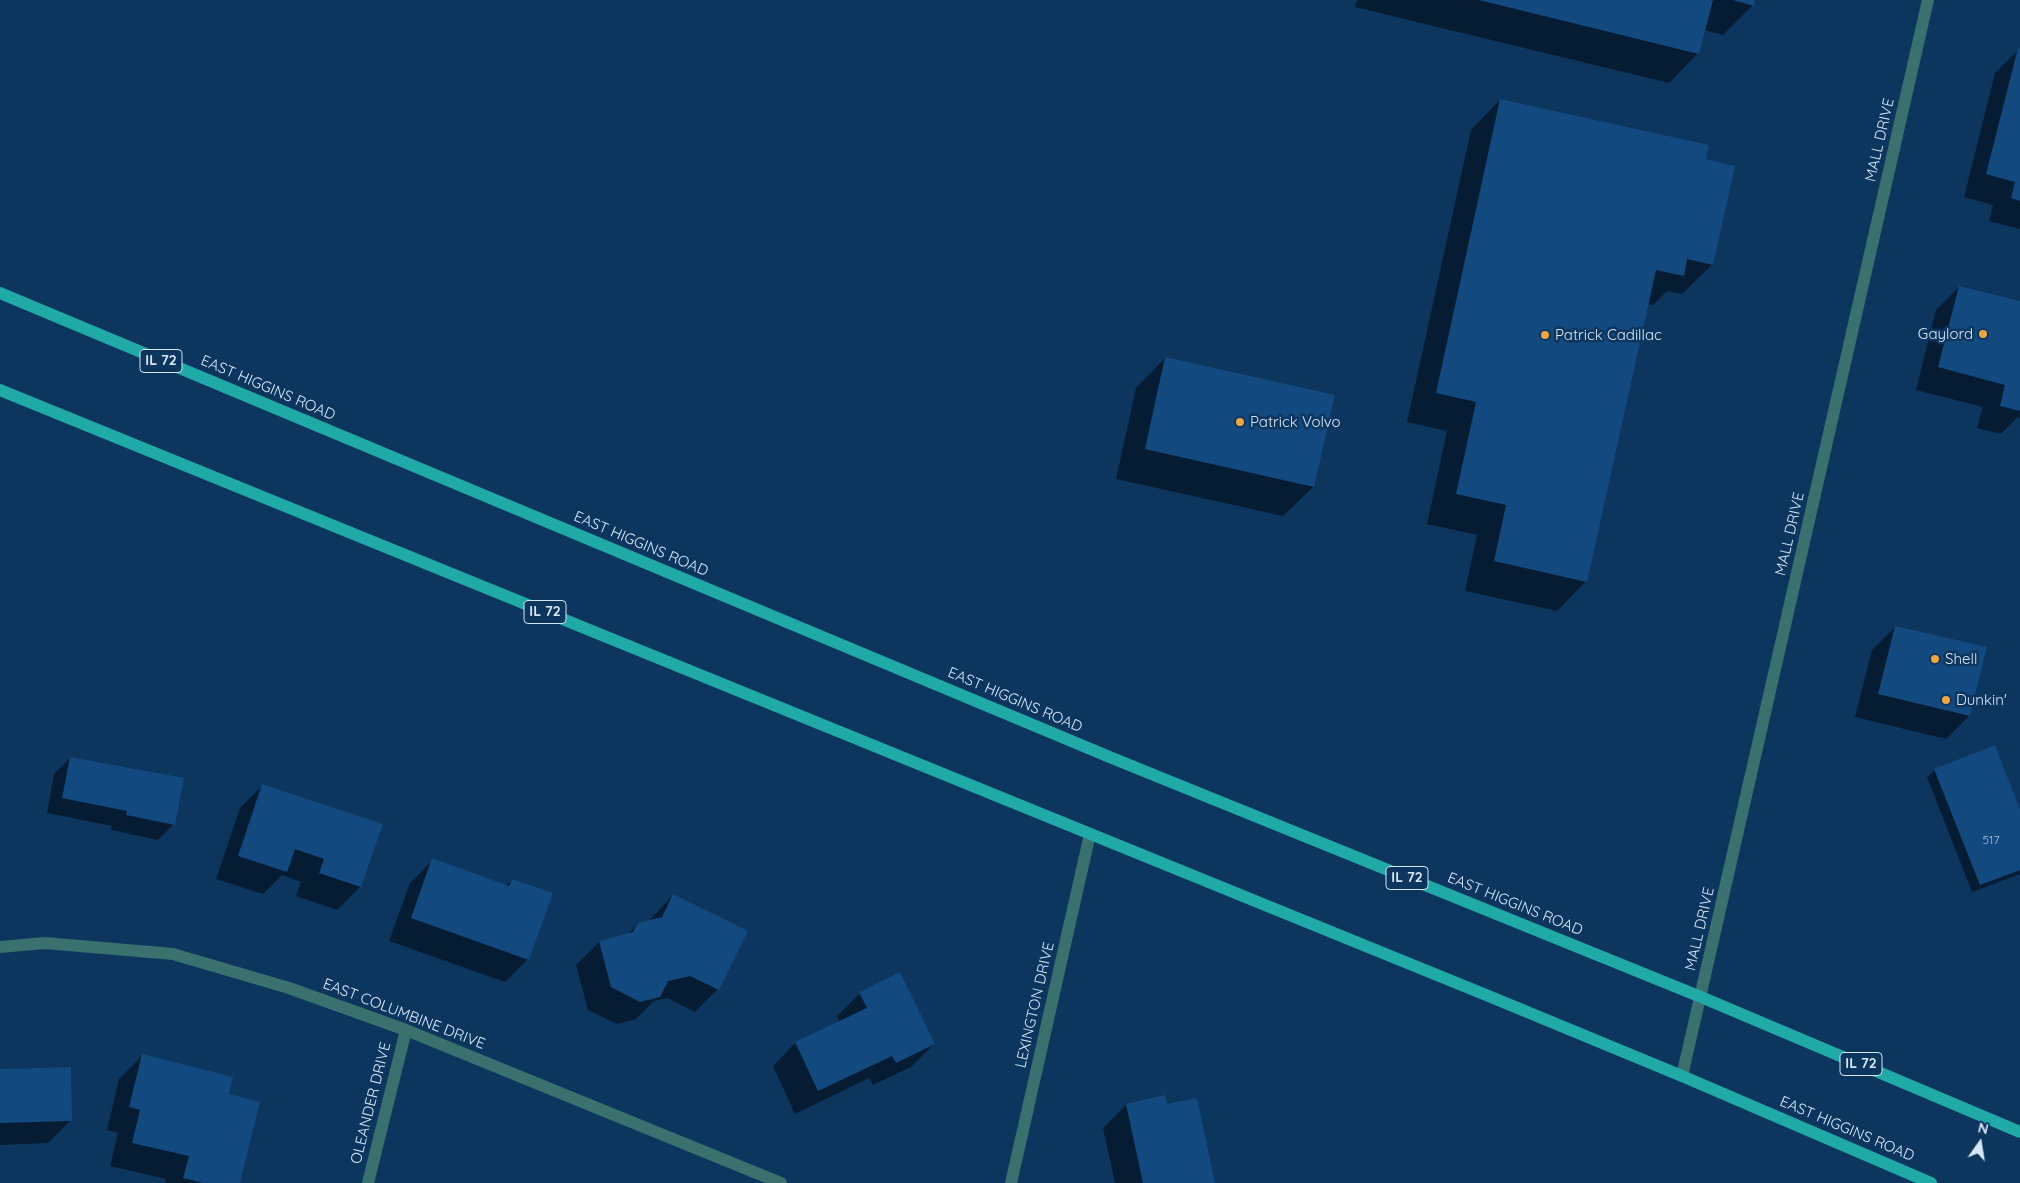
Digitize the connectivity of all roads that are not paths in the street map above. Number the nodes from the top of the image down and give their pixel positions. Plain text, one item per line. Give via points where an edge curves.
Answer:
1 (1928, 0) edge
2 (0, 293) edge
3 (0, 390) edge
4 (1090, 834) junction
5 (0, 947) edge
6 (1701, 997) junction
7 (406, 1030) junction
8 (1682, 1076) junction
9 (2020, 1132) edge
10 (368, 1183) edge
11 (780, 1183) edge
12 (1011, 1183) edge
13 (1931, 1183) edge

1 - 6 street, MALL DRIVE
2 - 6 main road, EAST HIGGINS ROAD / IL 72 via 1112,758
3 - 4 main road, EAST HIGGINS ROAD / IL 72
4 - 8 main road, EAST HIGGINS ROAD / IL 72
4 - 12 street, LEXINGTON DRIVE
5 - 7 street, EAST COLUMBINE DRIVE via 45,943 173,954 289,988
6 - 8 street, MALL DRIVE
6 - 9 main road, EAST HIGGINS ROAD / IL 72
7 - 10 street, OLEANDER DRIVE
7 - 11 street, EAST COLUMBINE DRIVE
8 - 13 main road, EAST HIGGINS ROAD / IL 72

